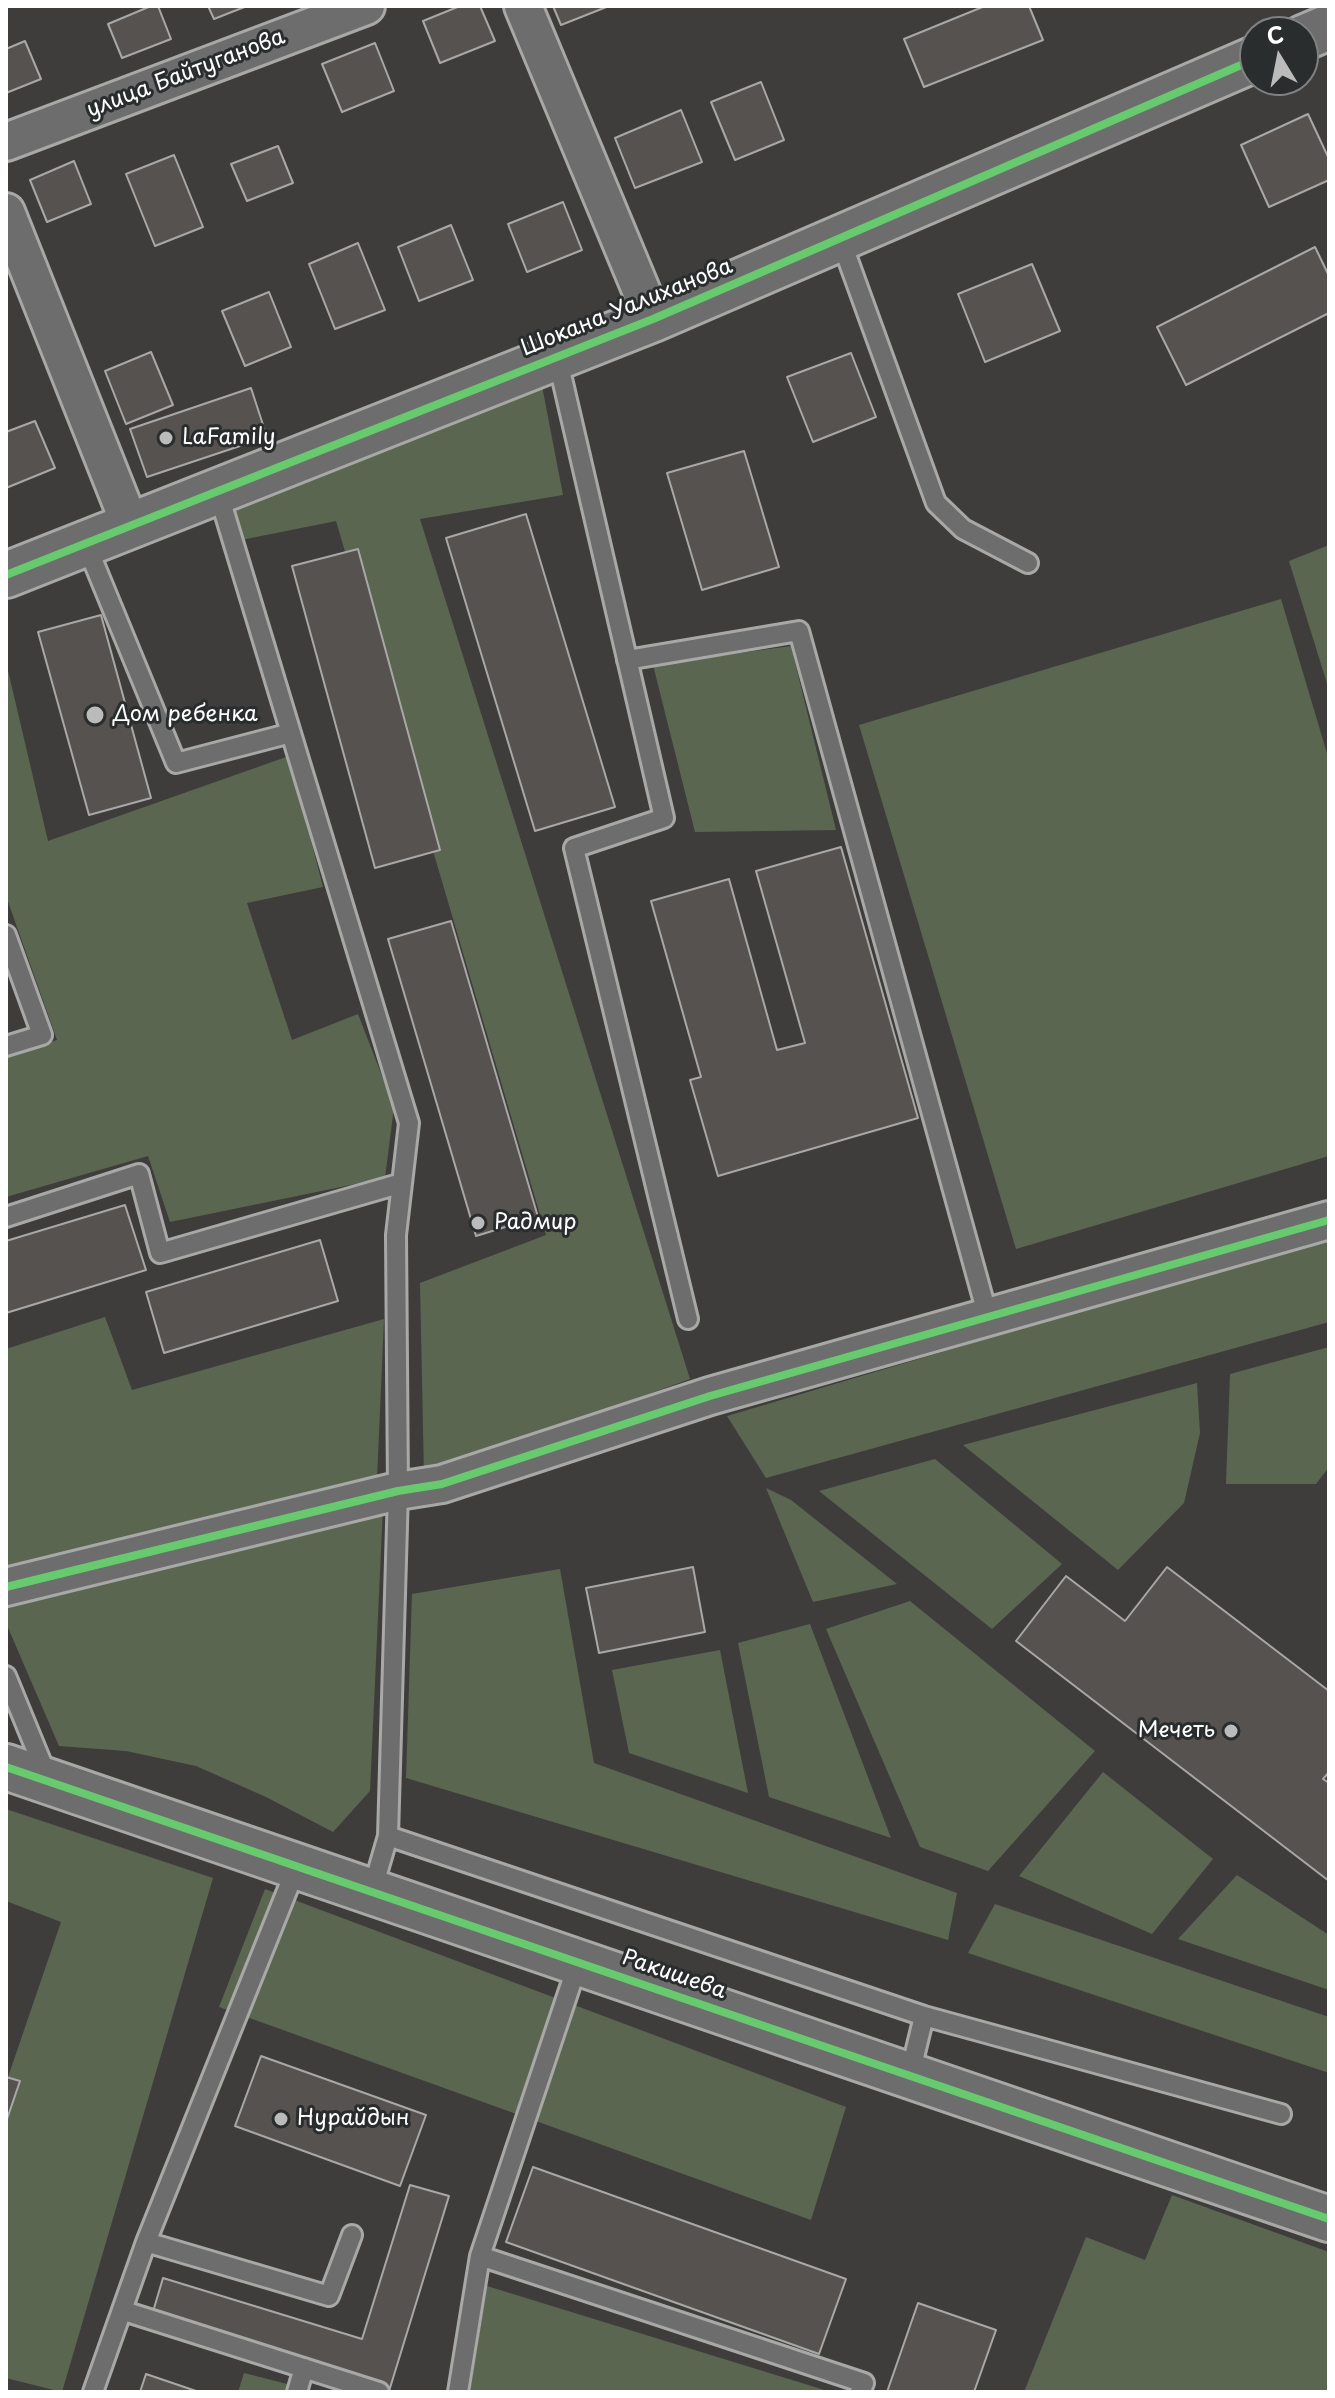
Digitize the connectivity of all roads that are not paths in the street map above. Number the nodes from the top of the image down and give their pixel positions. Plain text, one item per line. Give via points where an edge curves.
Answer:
1 (366, 6) edge
2 (523, 6) edge
3 (1239, 66) edge
4 (6, 142) edge
5 (6, 212) edge
6 (840, 238) junction
7 (653, 319) junction
8 (557, 357) junction
9 (218, 492) junction
10 (131, 527) junction
11 (86, 544) junction
12 (1028, 563) dead end
13 (6, 575) edge
14 (627, 660) junction
15 (291, 733) junction
16 (6, 935) edge
17 (6, 1046) edge
18 (402, 1183) junction
19 (6, 1217) edge
20 (1329, 1220) edge
21 (988, 1317) junction
22 (688, 1319) dead end
23 (398, 1491) junction
24 (6, 1587) edge
25 (6, 1676) edge
26 (6, 1767) edge
27 (50, 1782) junction
28 (388, 1836) junction
29 (297, 1866) junction
30 (372, 1891) junction
31 (578, 1962) junction
32 (924, 2016) junction
33 (910, 2074) junction
34 (1281, 2114) dead end
35 (1329, 2219) edge
36 (352, 2235) dead end
37 (146, 2242) junction
38 (480, 2256) junction
39 (124, 2311) junction
40 (304, 2368) junction
41 (93, 2392) edge
42 (297, 2392) edge
43 (379, 2392) edge
44 (458, 2392) edge
45 (860, 2392) edge

1 - 4 street, улица Байтуганова
2 - 7 street
3 - 6 street, Шокана Уалиханова
5 - 10 street
6 - 7 street, Шокана Уалиханова
6 - 12 lane via 936,503 963,529
7 - 8 street, Шокана Уалиханова
8 - 9 street, Шокана Уалиханова
8 - 14 lane
9 - 10 street, Шокана Уалиханова
9 - 15 lane
10 - 11 street, Шокана Уалиханова
11 - 13 street, Шокана Уалиханова
11 - 15 lane via 176,763
14 - 21 lane via 799,631
14 - 22 lane via 664,818 574,848
15 - 18 lane via 409,1123
16 - 17 lane via 42,1035
18 - 19 lane via 160,1253 139,1174
18 - 23 lane via 396,1235
20 - 21 street
21 - 23 street via 710,1396 442,1484
23 - 24 street
23 - 28 lane
25 - 27 lane
26 - 27 street, Ракишева
27 - 29 street, Ракишева
28 - 30 lane
28 - 32 lane
29 - 30 street, Ракишева
29 - 37 lane
30 - 31 street, Ракишева
31 - 33 street, Ракишева
31 - 38 lane
32 - 33 lane
32 - 34 lane
33 - 35 street, Ракишева
36 - 37 lane via 329,2296
37 - 39 lane
38 - 44 lane
38 - 45 lane via 864,2383
39 - 40 lane
39 - 41 lane
40 - 42 lane
40 - 43 lane

